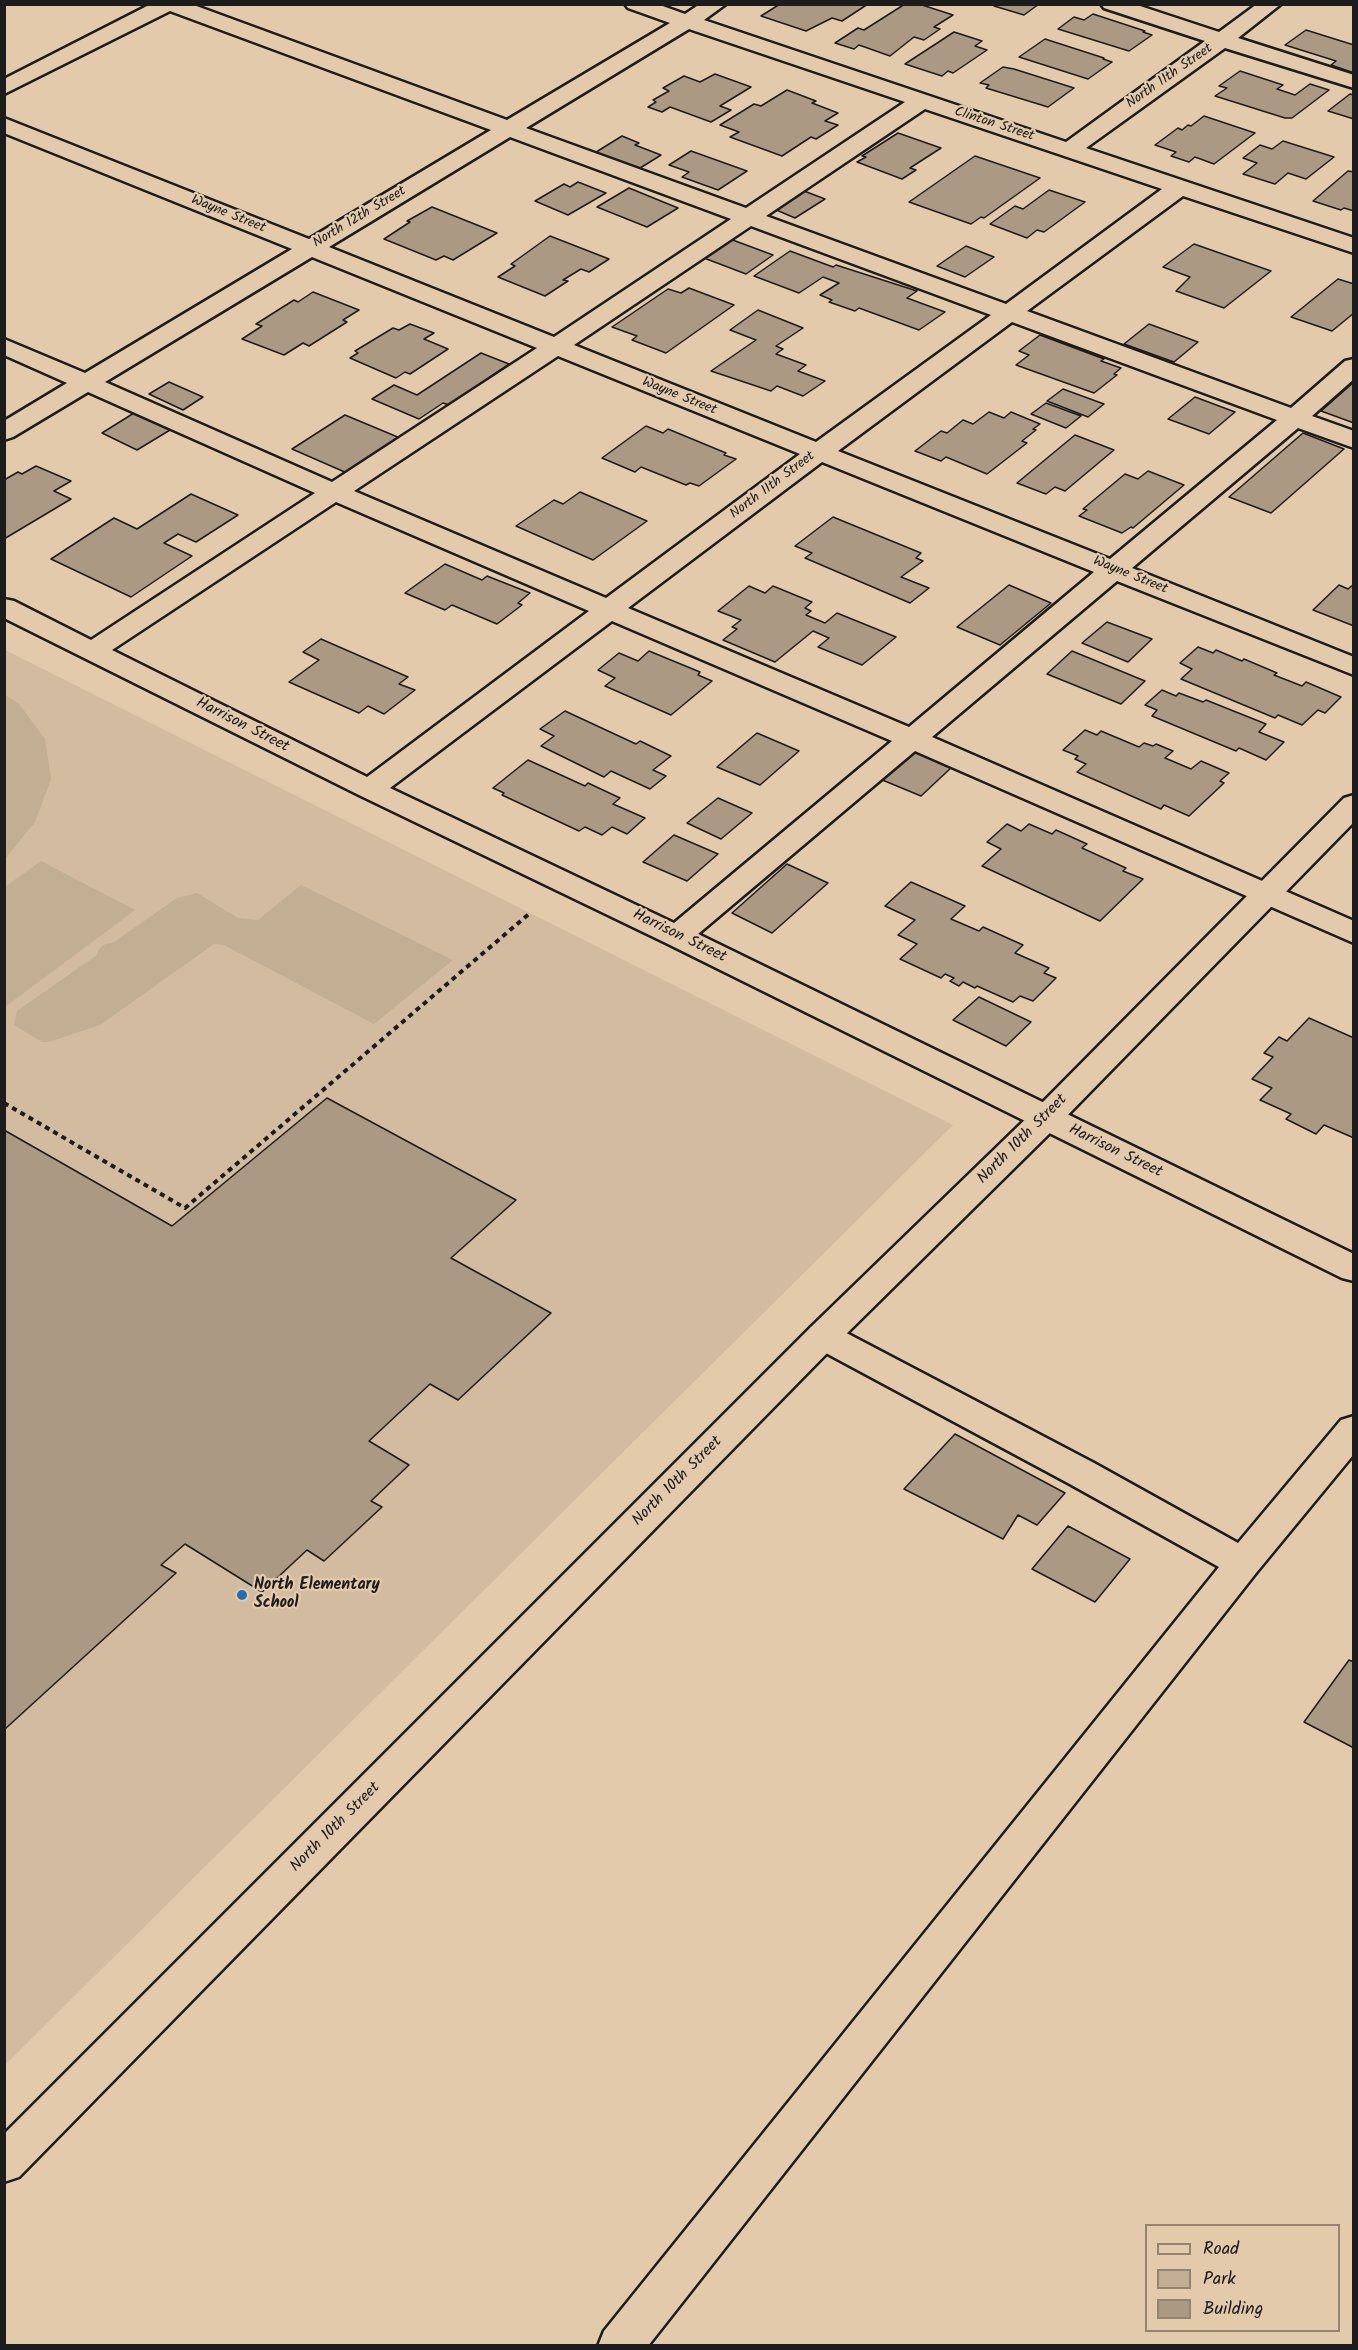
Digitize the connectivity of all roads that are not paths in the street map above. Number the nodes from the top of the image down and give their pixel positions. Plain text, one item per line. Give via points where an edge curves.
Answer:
1 (169, 4) edge
2 (635, 4) edge
3 (716, 4) edge
4 (1111, 4) edge
5 (1271, 4) edge
6 (686, 22) junction
7 (1222, 41) junction
8 (1353, 82) edge
9 (4, 88) edge
10 (922, 101) junction
11 (4, 125) edge
12 (509, 129) junction
13 (1069, 150) junction
14 (1180, 186) junction
15 (747, 216) junction
16 (1353, 246) edge
17 (310, 248) junction
18 (1008, 313) junction
19 (4, 346) edge
20 (555, 346) junction
21 (1353, 366) edge
22 (87, 382) junction
23 (1295, 418) junction
24 (4, 432) edge
25 (1353, 440) edge
26 (818, 453) junction
27 (334, 492) junction
28 (1113, 569) junction
29 (4, 607) edge
30 (610, 609) junction
31 (93, 651) junction
32 (1353, 667) edge
33 (912, 739) junction
34 (369, 789) junction
35 (1353, 804) edge
36 (1262, 894) junction
37 (1353, 933) edge
38 (677, 936) junction
39 (1046, 1118) junction
40 (1353, 1269) edge
41 (823, 1336) junction
42 (1353, 1429) edge
43 (1243, 1563) junction
44 (4, 2163) edge
45 (620, 2346) edge

1 - 9 street
1 - 12 street
2 - 6 street, Clinton Street
3 - 6 street, North 12th Street
4 - 7 street
5 - 7 street, North 11th Street
6 - 10 street, Clinton Street
6 - 12 street, North 12th Street
7 - 8 street
7 - 13 street, North 11th Street
10 - 13 street, Clinton Street
10 - 15 street
11 - 17 street, Wayne Street
12 - 15 street
12 - 17 street, North 12th Street
13 - 14 street, Clinton Street
14 - 16 street, Clinton Street
14 - 18 street, North 11th Street
15 - 18 street
15 - 20 street
17 - 20 street, Wayne Street
17 - 22 street, North 12th Street
18 - 23 street
18 - 26 street, North 11th Street
19 - 22 street
20 - 26 street, Wayne Street
20 - 27 street
21 - 23 street
22 - 24 street, North 12th Street
22 - 27 street
23 - 25 street
23 - 28 street
26 - 28 street, Wayne Street
26 - 30 street, North 11th Street
27 - 30 street
27 - 31 street
28 - 32 street, Wayne Street
28 - 33 street
29 - 31 street, Harrison Street
30 - 33 street
30 - 34 street, North 11th Street
31 - 34 street, Harrison Street
33 - 36 street
33 - 38 street
34 - 38 street, Harrison Street
35 - 36 street, North 10th Street
36 - 37 street
36 - 39 street, North 10th Street
38 - 39 street, Harrison Street
39 - 40 street, Harrison Street
39 - 41 street, North 10th Street
41 - 43 street
41 - 44 street, North 10th Street
42 - 43 street
43 - 45 street

